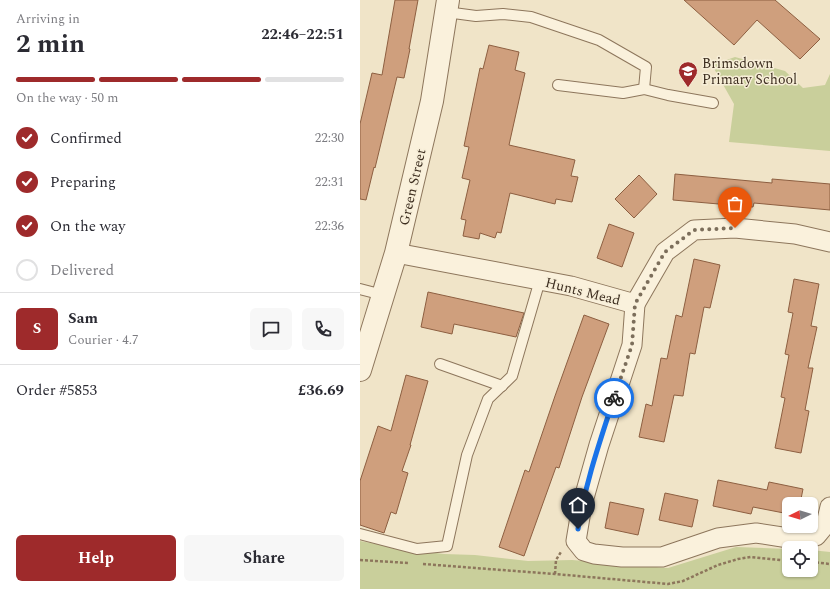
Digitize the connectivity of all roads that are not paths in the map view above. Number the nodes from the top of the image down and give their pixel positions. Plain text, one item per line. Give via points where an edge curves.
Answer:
1 (447, 6) edge
2 (558, 85) dead end
3 (644, 89) junction
4 (713, 103) dead end
5 (830, 242) edge
6 (396, 252) junction
7 (540, 280) junction
8 (360, 289) edge
9 (383, 295) junction
10 (635, 304) junction
11 (440, 364) dead end
12 (360, 370) edge
13 (502, 386) junction
14 (830, 507) edge
15 (360, 534) edge

1 - 3 lane via 476,16 503,14 531,17 599,40 646,67
1 - 6 street, Green Street via 432,101
2 - 3 lane via 623,93
3 - 4 lane
5 - 10 street, Hunts Mead via 794,234 735,228 694,230 665,252
6 - 7 street, Hunts Mead
6 - 9 street, Green Street
7 - 10 street, Hunts Mead
7 - 13 lane via 512,376
8 - 9 lane
9 - 12 street, Green Street
10 - 14 street via 632,345 582,505 576,542 584,551 622,557 662,557 718,538 756,532 795,539 816,536 826,524
11 - 13 lane
13 - 15 lane via 488,399 467,455 446,546 417,549

